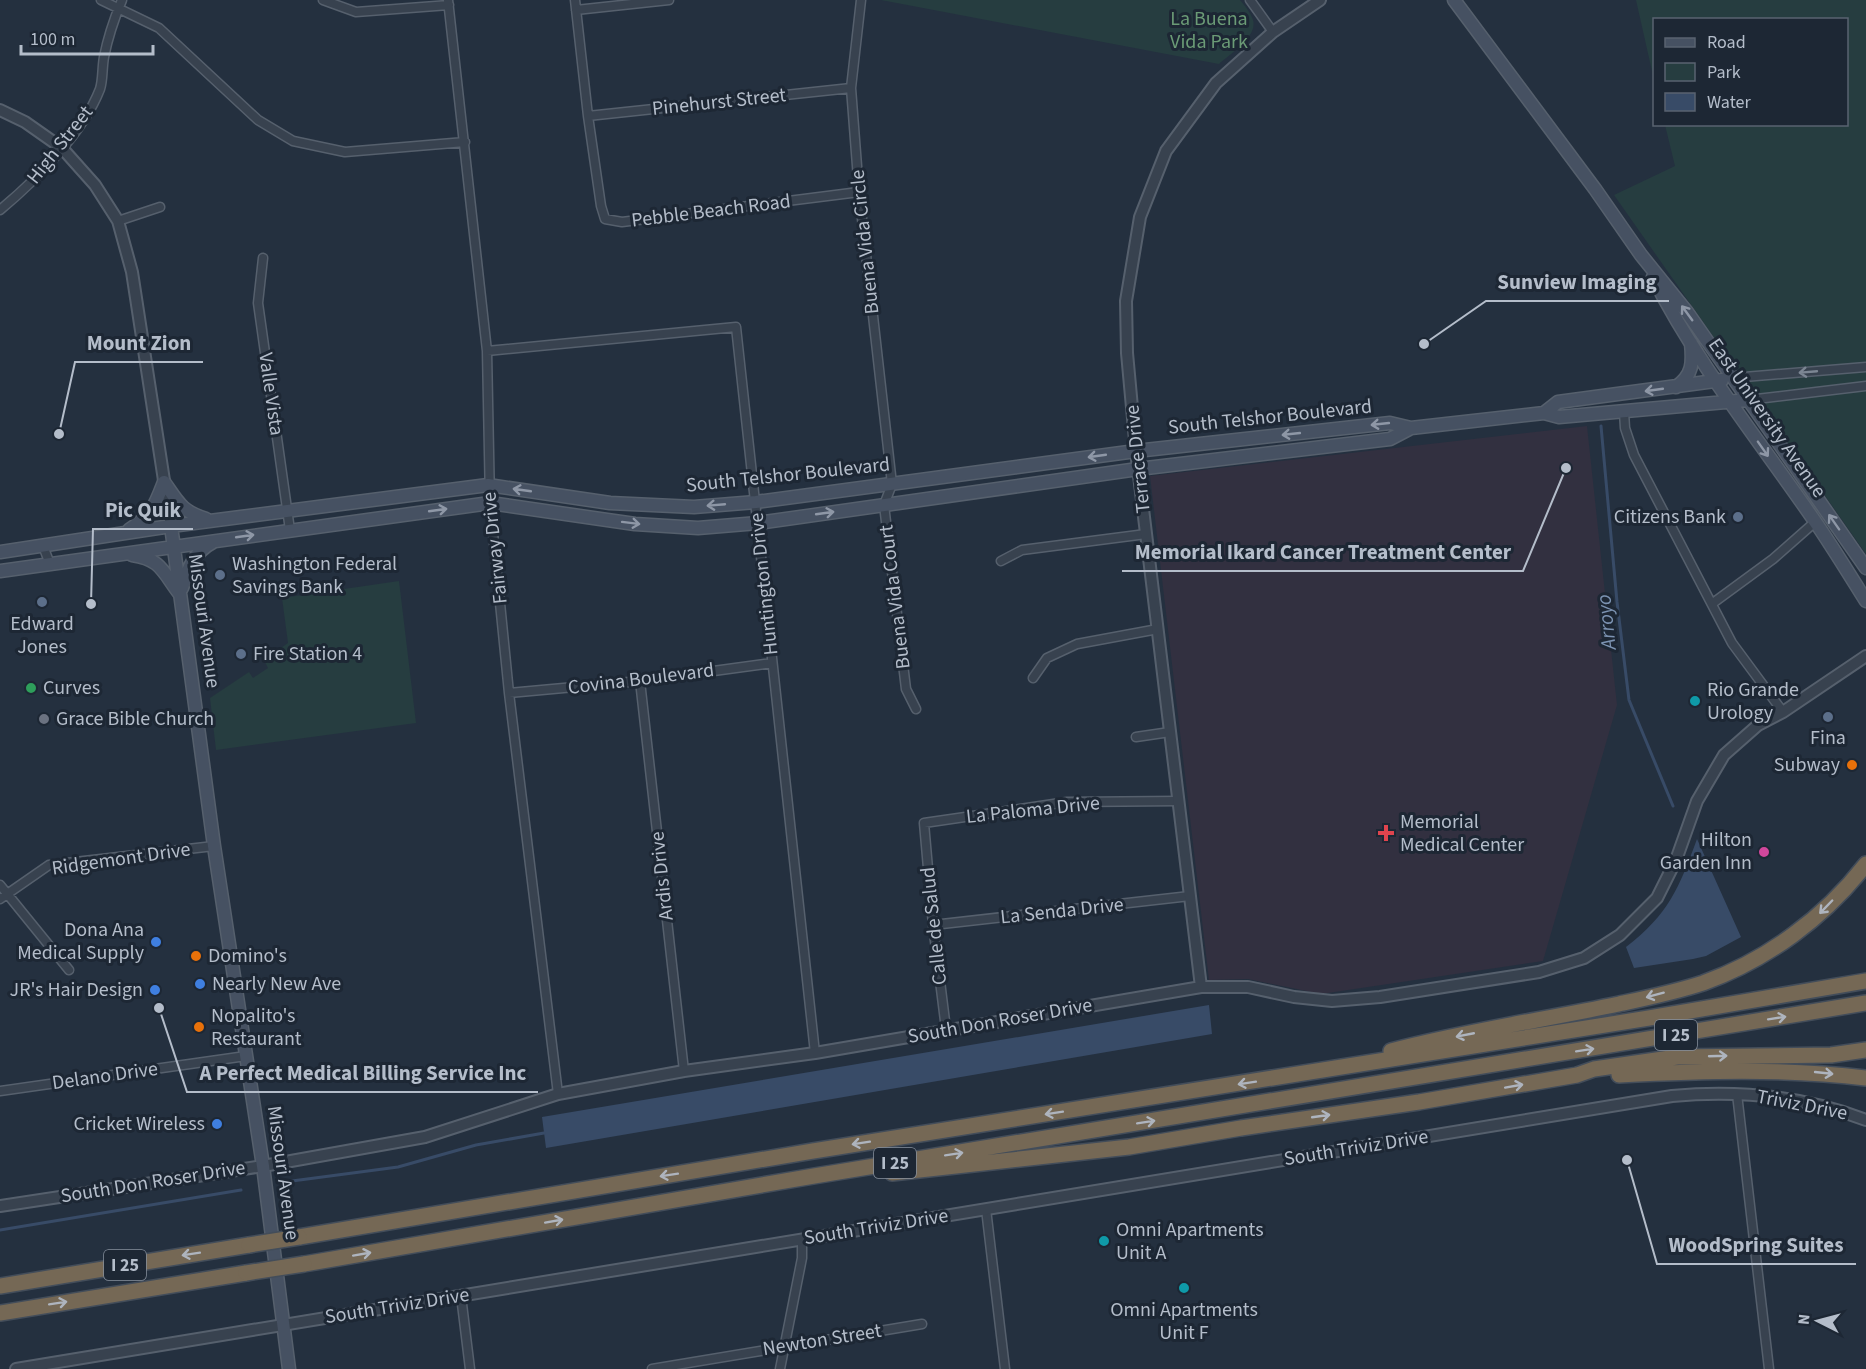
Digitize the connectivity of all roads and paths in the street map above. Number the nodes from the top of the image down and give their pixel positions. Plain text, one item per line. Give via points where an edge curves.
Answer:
1 (101, 0) edge
2 (323, 0) edge
3 (575, 0) edge
4 (669, 0) edge
5 (861, 0) edge
6 (1250, 0) edge
7 (1320, 0) edge
8 (1454, 0) edge
9 (448, 3) edge
10 (121, 4) edge
11 (576, 10) junction
12 (1273, 32) junction
13 (851, 88) junction
14 (0, 110) edge
15 (588, 116) junction
16 (465, 142) junction
17 (62, 148) junction
18 (859, 192) junction
19 (160, 207) dead end
20 (0, 210) edge
21 (118, 221) junction
22 (1641, 255) junction
23 (263, 258) dead end
24 (1690, 342) junction
25 (487, 351) junction
26 (1866, 367) edge
27 (1732, 378) junction
28 (1717, 381) junction
29 (1866, 386) edge
30 (1677, 387) junction
31 (1748, 400) junction
32 (1729, 401) junction
33 (1624, 412) junction
34 (1544, 413) junction
35 (1349, 428) junction
36 (1411, 428) junction
37 (1350, 444) junction
38 (1136, 451) junction
39 (1138, 469) junction
40 (164, 482) junction
41 (892, 484) junction
42 (488, 485) junction
43 (490, 502) junction
44 (756, 502) junction
45 (884, 505) junction
46 (287, 512) junction
47 (213, 521) junction
48 (1815, 522) junction
49 (758, 523) junction
50 (171, 526) junction
51 (290, 530) junction
52 (124, 533) junction
53 (1146, 534) junction
54 (216, 540) junction
55 (43, 546) junction
56 (174, 546) junction
57 (0, 552) edge
58 (122, 553) junction
59 (1001, 561) dead end
60 (50, 564) junction
61 (1866, 568) edge
62 (0, 571) edge
63 (180, 593) junction
64 (1866, 601) edge
65 (1713, 603) junction
66 (1158, 629) junction
67 (1866, 656) edge
68 (772, 663) junction
69 (1033, 678) dead end
70 (640, 681) junction
71 (509, 693) junction
72 (916, 709) dead end
73 (1783, 712) junction
74 (1170, 732) junction
75 (1136, 737) dead end
76 (1179, 801) junction
77 (924, 824) joint
78 (214, 846) junction
79 (1866, 864) edge
80 (0, 885) edge
81 (3, 896) edge
82 (1190, 896) junction
83 (933, 925) junction
84 (69, 970) dead end
85 (1866, 981) edge
86 (1201, 987) junction
87 (1866, 1004) edge
88 (946, 1029) junction
89 (1866, 1050) edge
90 (815, 1053) junction
91 (246, 1056) junction
92 (684, 1071) junction
93 (1304, 1074) junction
94 (1577, 1075) junction
95 (1866, 1078) edge
96 (0, 1090) edge
97 (558, 1094) junction
98 (1737, 1094) junction
99 (1866, 1120) edge
100 (263, 1166) junction
101 (742, 1189) junction
102 (0, 1206) edge
103 (986, 1209) junction
104 (802, 1239) junction
105 (0, 1286) edge
106 (461, 1296) junction
107 (0, 1312) edge
108 (922, 1324) dead end
109 (282, 1325) junction
110 (784, 1346) junction
111 (16, 1369) edge
112 (289, 1369) edge
113 (470, 1369) edge
114 (652, 1369) edge
115 (780, 1369) edge
116 (1005, 1369) edge
117 (1769, 1369) edge

1 - 10 street
2 - 9 street via 356,12
3 - 11 street, Pebble Beach Road
4 - 11 street
5 - 13 street, Buena Vida Circle
6 - 12 street
7 - 12 street, Terrace Drive
8 - 22 main road, East University Avenue
9 - 16 street, Fairway Drive
10 - 16 street via 159,28 258,120 293,141 345,152
10 - 17 street, High Street via 107,40 101,87
11 - 15 street, Pebble Beach Road
12 - 38 street, Terrace Drive via 1216,83 1166,151 1140,217 1126,316
13 - 15 street, Pinehurst Street
13 - 18 street, Buena Vida Circle
14 - 17 street, Missouri Avenue via 26,122
15 - 18 street, Pebble Beach Road via 605,219 622,222
16 - 25 street, Fairway Drive
17 - 20 street, High Street via 29,186
17 - 21 street, Missouri Avenue via 95,185
18 - 41 street, Buena Vida Circle
19 - 21 street
21 - 40 street, Missouri Avenue via 132,272
22 - 24 main road, East University Avenue
27 -> 22 main road, East University Avenue via 1687,312
23 - 46 street, Valle Vista via 258,303
24 - 28 main road, East University Avenue
24 - 30 main road via 1691,371
25 - 42 street, Fairway Drive
25 - 44 street, Huntington Drive via 736,327
26 -> 27 street, South Telshor Boulevard
27 - 28 main road, South Telshor Boulevard
27 - 31 main road, East University Avenue
28 - 30 main road, South Telshor Boulevard
28 - 32 main road, East University Avenue
29 - 31 street, South Telshor Boulevard
30 -> 34 main road, South Telshor Boulevard via 1558,402
31 - 32 main road, South Telshor Boulevard
61 -> 31 main road, East University Avenue
32 - 33 main road, South Telshor Boulevard
32 -> 48 main road, East University Avenue
33 - 34 main road, South Telshor Boulevard via 1559,417
33 - 65 street via 1634,455
34 - 36 main road, South Telshor Boulevard
36 -> 35 main road, South Telshor Boulevard via 1390,423
35 - 37 main road
35 -> 38 main road, South Telshor Boulevard
36 - 37 main road, South Telshor Boulevard via 1390,439
37 - 39 main road, South Telshor Boulevard
38 - 39 street, Terrace Drive
38 -> 41 main road, South Telshor Boulevard
39 - 45 main road, South Telshor Boulevard
39 - 53 street, Terrace Drive
40 - 47 main road via 180,507
40 - 50 street, Missouri Avenue
40 - 52 main road via 147,518
41 - 44 main road, South Telshor Boulevard
41 - 45 street, Buena Vida Court
42 - 43 street, Fairway Drive
44 -> 42 main road, South Telshor Boulevard via 694,507 610,503
42 - 46 main road, South Telshor Boulevard
43 -> 49 main road, South Telshor Boulevard via 635,524 698,528
51 -> 43 main road, South Telshor Boulevard
43 - 71 street, Fairway Drive
44 - 49 street, Huntington Drive
49 -> 45 main road, South Telshor Boulevard
45 - 72 street, Buena Vida Court via 906,689
46 - 47 main road, South Telshor Boulevard
46 - 51 street, Valle Vista
47 - 50 main road, South Telshor Boulevard
48 - 64 main road, East University Avenue
48 - 65 street
49 - 68 street, Huntington Drive
50 - 52 main road, South Telshor Boulevard
50 - 56 main road, Missouri Avenue
54 -> 51 main road, South Telshor Boulevard
52 - 55 main road, South Telshor Boulevard
53 - 59 street via 1022,550
53 - 66 street, Terrace Drive
54 - 56 main road, South Telshor Boulevard
54 - 63 main road via 193,559
55 - 57 main road, South Telshor Boulevard
55 - 60 street
56 - 58 main road, South Telshor Boulevard
56 - 63 main road, Missouri Avenue
58 - 60 main road, South Telshor Boulevard
58 - 63 main road via 157,562
60 - 62 main road, South Telshor Boulevard
63 - 78 main road, Missouri Avenue
65 - 73 street via 1732,643
66 - 69 street via 1077,644 1047,658
66 - 74 street, Terrace Drive
67 - 73 street, South Don Roser Drive
68 - 70 street, Covina Boulevard
68 - 90 street, Huntington Drive
70 - 71 street, Covina Boulevard
70 - 92 street, Ardis Drive
71 - 97 street, Fairway Drive
73 - 86 street, South Don Roser Drive via 1758,725 1724,755 1697,801 1676,860 1657,897 1620,935 1584,958 1539,972 1332,1001 1248,987
74 - 75 street
74 - 76 street, Terrace Drive
76 - 77 street, La Paloma Drive via 1067,802
76 - 82 street, Terrace Drive
77 - 83 street, Calle de Salud
78 - 81 street, Ridgemont Drive via 49,865
78 - 91 main road, Missouri Avenue
79 -> 93 highway via 1817,916 1788,939 1703,982 1596,1009 1409,1046
80 - 81 street
81 - 84 street
82 - 83 street, La Senda Drive
82 - 86 street, Terrace Drive
83 - 88 street, Calle de Salud
85 - 93 highway, I 25
86 - 88 street, South Don Roser Drive
101 -> 87 highway, I 25
88 - 90 street, South Don Roser Drive
94 -> 89 highway via 1677,1057 1831,1055
90 - 92 street, South Don Roser Drive
91 - 96 street, Delano Drive
91 - 100 main road, Missouri Avenue
92 - 97 street, South Don Roser Drive
93 -> 105 highway, I 25, bridge
94 -> 95 highway via 1740,1071
101 -> 94 highway via 1129,1147
97 - 100 street, South Don Roser Drive via 425,1137
98 - 99 street, Triviz Drive via 1778,1097
98 - 103 street, South Triviz Drive via 1637,1101
98 - 117 street
100 - 102 street, South Don Roser Drive
100 - 109 main road, Missouri Avenue
107 -> 101 highway, I 25, bridge
103 - 104 street, South Triviz Drive
103 - 116 street
104 - 106 street, South Triviz Drive
104 - 110 street via 802,1258
106 - 109 street, South Triviz Drive
106 - 113 street
108 - 110 street, Newton Street
109 - 111 street, South Triviz Drive
109 - 112 main road, Missouri Avenue
110 - 114 street, Newton Street
110 - 115 street

